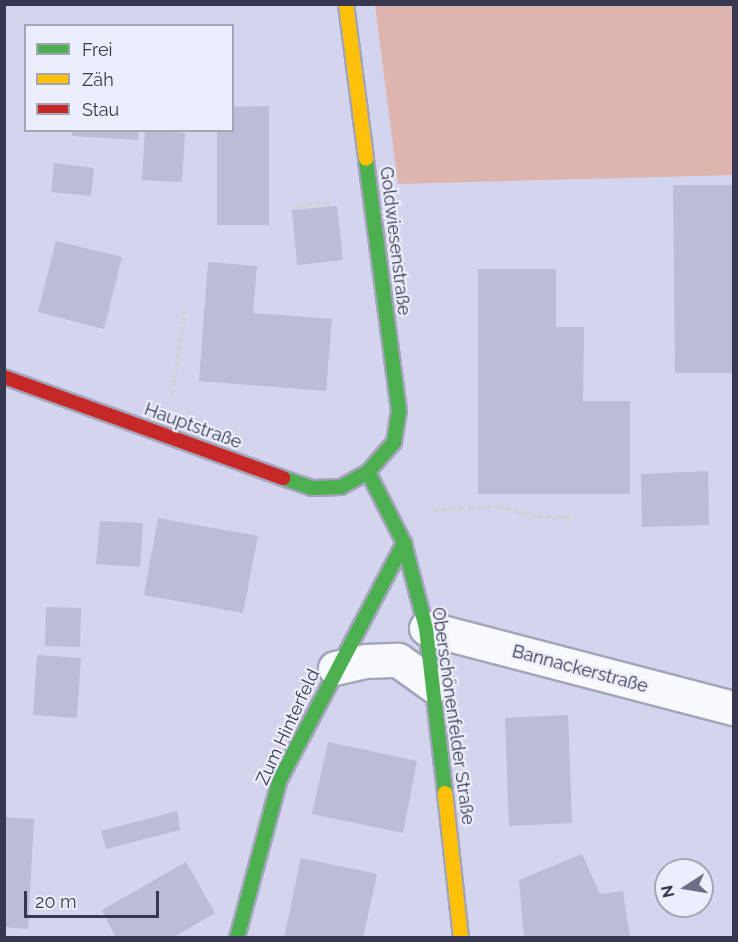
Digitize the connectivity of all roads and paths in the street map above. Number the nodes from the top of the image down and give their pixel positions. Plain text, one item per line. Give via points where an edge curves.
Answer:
1 (346, 4) edge
2 (185, 312) dead end
3 (4, 377) edge
4 (164, 435) junction
5 (368, 472) junction
6 (390, 515) junction
7 (573, 517) dead end
8 (404, 543) junction
9 (426, 628) junction
10 (335, 668) junction
11 (434, 686) junction
12 (734, 708) edge
13 (237, 938) edge
14 (461, 938) edge

1 - 5 street, Goldwiesenstraße via 399,411 394,442
2 - 4 path
3 - 4 street, Hauptstraße
4 - 5 street, Hauptstraße via 312,488 341,488
5 - 6 street, Oberschönenfelder Straße
6 - 7 path via 497,506 537,517
6 - 8 street, Oberschönenfelder Straße
8 - 9 street, Oberschönenfelder Straße
8 - 10 street, Zum Hinterfeld
9 - 11 street, Oberschönenfelder Straße
9 - 12 street, Bannackerstraße
10 - 11 street via 365,661 398,660
10 - 13 street, Zum Hinterfeld via 280,779
11 - 14 street, Oberschönenfelder Straße

